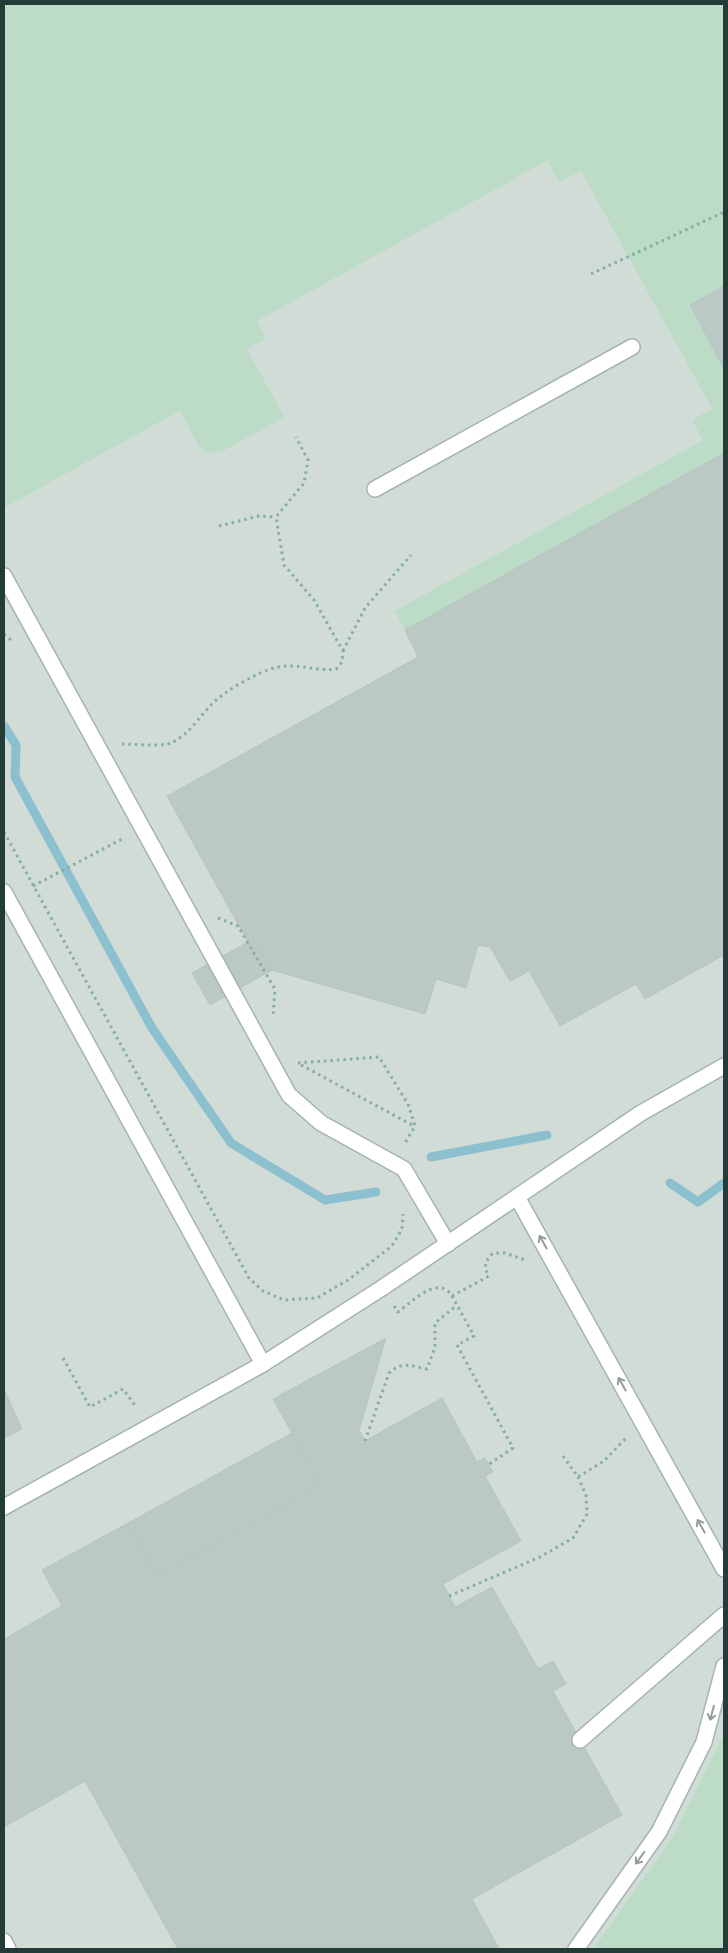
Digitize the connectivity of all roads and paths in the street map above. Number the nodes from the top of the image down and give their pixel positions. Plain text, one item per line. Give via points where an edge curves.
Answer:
1 (724, 212) edge
2 (591, 274) dead end
3 (632, 347) dead end
4 (296, 437) dead end
5 (375, 489) dead end
6 (276, 518) junction
7 (219, 526) dead end
8 (412, 555) dead end
9 (4, 576) edge
10 (4, 634) edge
11 (14, 646) dead end
12 (343, 651) junction
13 (123, 752) dead end
14 (4, 832) edge
15 (96, 852) dead end
16 (46, 879) dead end
17 (4, 892) edge
18 (215, 917) dead end
19 (272, 1019) dead end
20 (295, 1056) dead end
21 (299, 1064) junction
22 (724, 1066) edge
23 (415, 1126) junction
24 (402, 1148) dead end
25 (517, 1197) junction
26 (421, 1199) junction
27 (448, 1244) junction
28 (532, 1262) dead end
29 (367, 1266) junction
30 (382, 1288) junction
31 (452, 1296) junction
32 (456, 1305) junction
33 (63, 1358) dead end
34 (263, 1364) junction
35 (642, 1422) junction
36 (150, 1426) junction
37 (365, 1441) dead end
38 (564, 1456) dead end
39 (488, 1465) dead end
40 (578, 1477) junction
41 (4, 1507) edge
42 (724, 1569) edge
43 (449, 1596) dead end
44 (724, 1615) edge
45 (724, 1666) edge
46 (580, 1740) dead end
47 (4, 1942) edge
48 (8, 1949) edge
49 (576, 1949) edge

1 - 2 path
3 - 5 lane
4 - 6 path via 308,460 304,483
6 - 7 path via 259,516
6 - 12 path via 284,566 314,600
8 - 12 path via 365,608
9 - 26 lane via 289,1095 321,1123 404,1169
10 - 11 path
12 - 13 path via 342,662 336,669 295,665 268,670 233,688 213,703 184,736 170,744 118,744
14 - 29 path via 249,1278 263,1291 284,1300 318,1298
15 - 16 path
17 - 34 lane
18 - 19 path via 238,926 275,989
20 - 21 path
21 - 23 path
21 - 23 path via 379,1058 408,1104
22 - 25 lane via 641,1113
23 - 24 path
25 - 27 lane
35 -> 25 lane
26 - 27 lane
26 - 29 path via 403,1209 402,1229 392,1246
27 - 30 lane
28 - 31 path via 505,1253 493,1253 484,1268 489,1276
29 - 30 path
30 - 31 path via 398,1312 432,1288 441,1286
30 - 34 lane
31 - 32 path
32 - 37 path via 435,1322 435,1347 427,1369 396,1366 389,1373
32 - 39 path via 474,1336 457,1346 513,1448
33 - 36 path via 90,1407 123,1389
34 - 36 lane
35 - 40 path via 604,1461
42 -> 35 lane
36 - 41 lane
38 - 40 path
40 - 43 path via 586,1495 587,1514 573,1538 540,1557
44 - 46 lane
45 -> 49 lane via 704,1742 659,1832
47 - 48 lane

